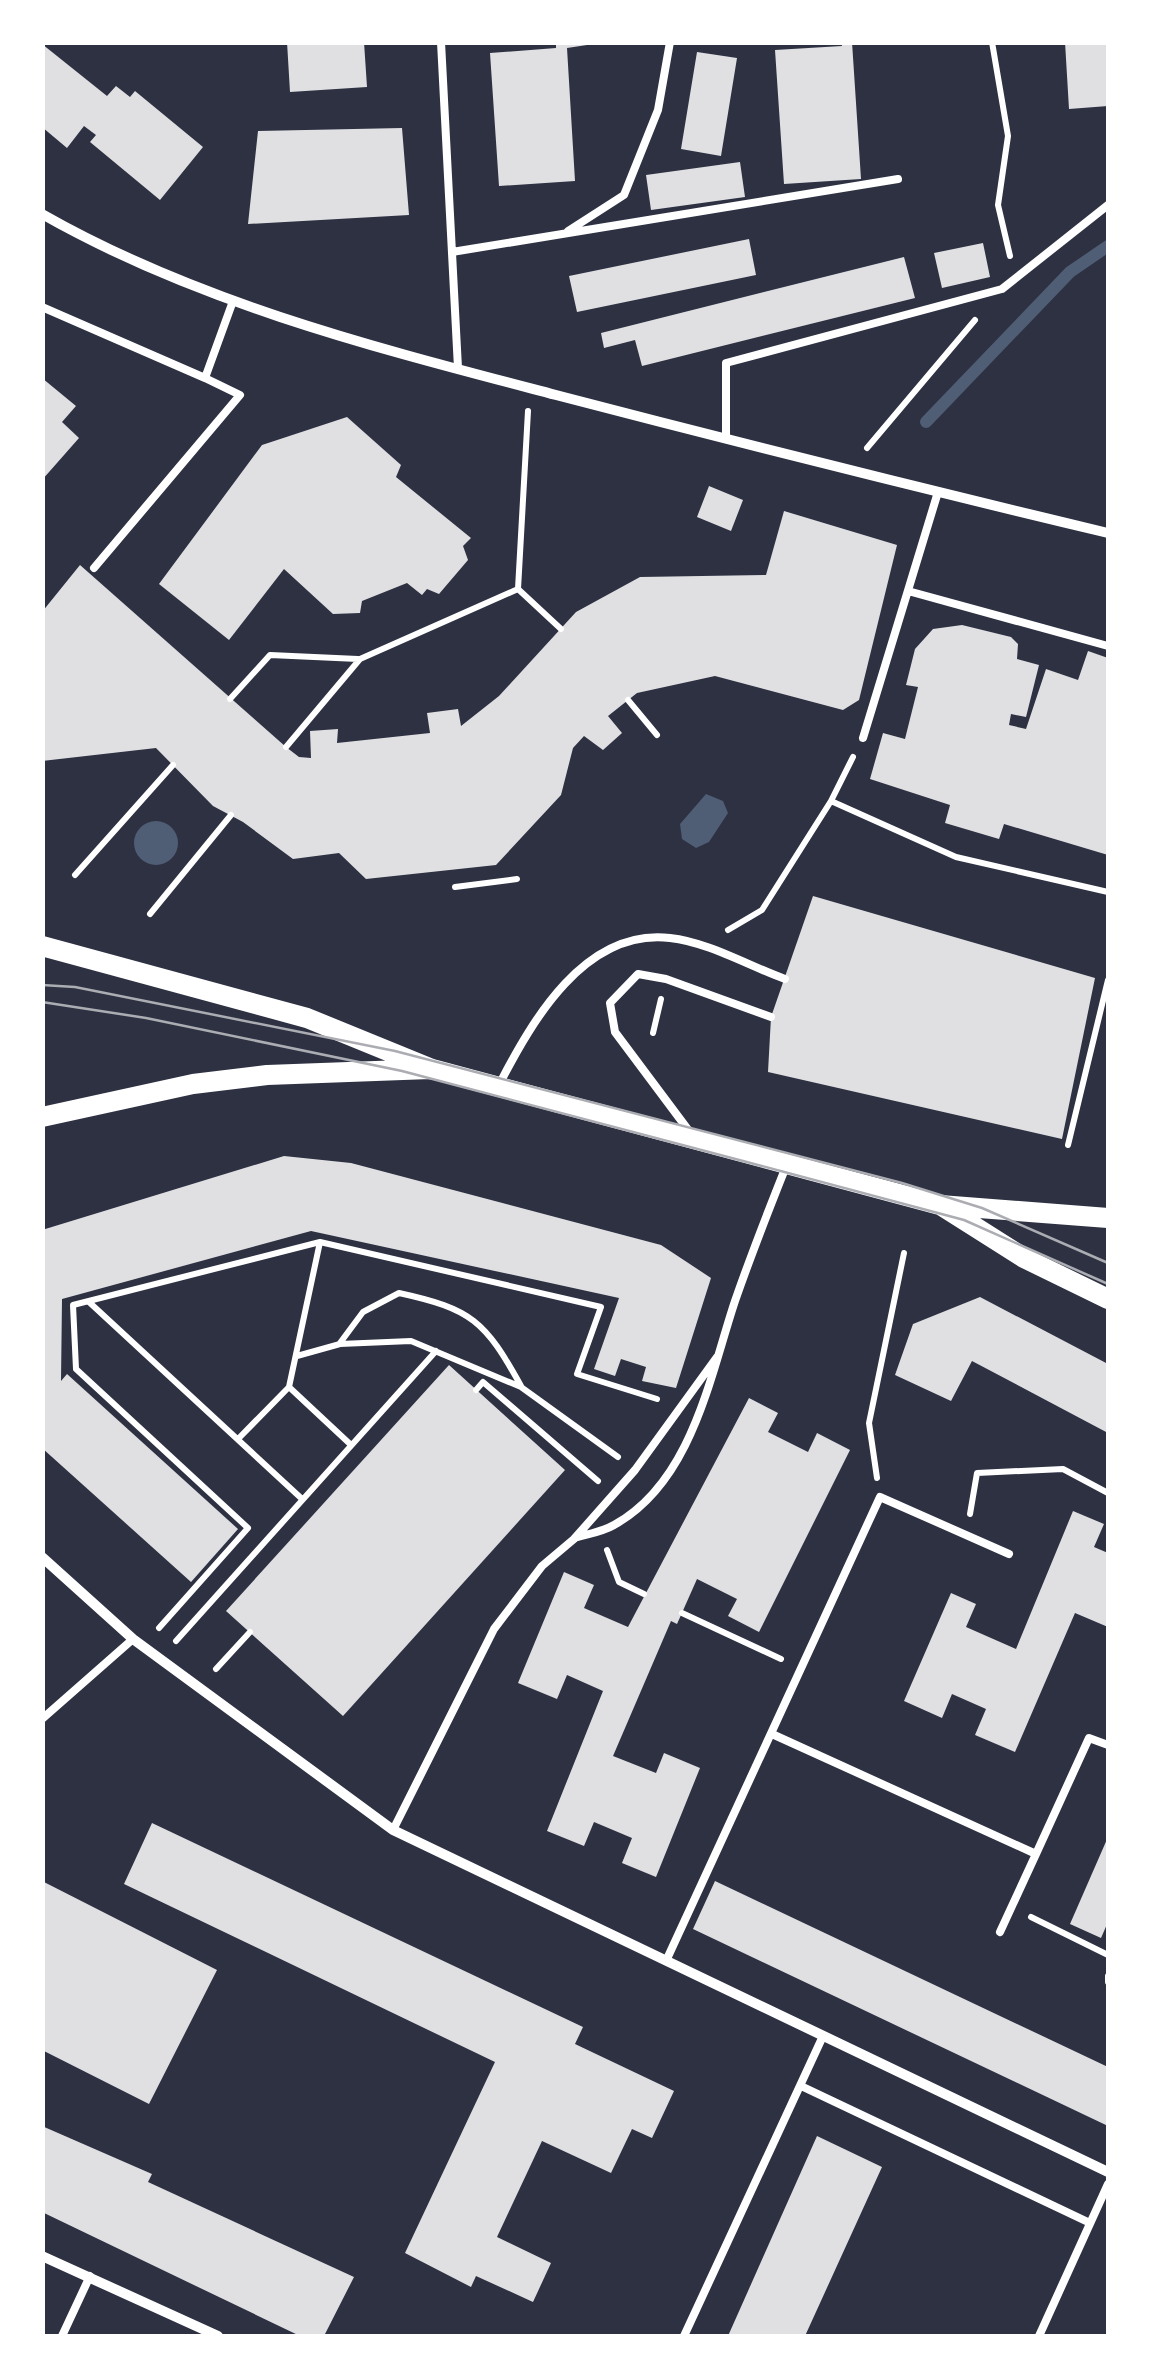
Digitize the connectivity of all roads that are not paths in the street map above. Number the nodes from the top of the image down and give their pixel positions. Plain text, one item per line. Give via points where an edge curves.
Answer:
1 (441, 42) edge
2 (670, 42) edge
3 (898, 179) dead end
4 (1108, 205) edge
5 (42, 214) edge
6 (564, 234) junction
7 (452, 252) junction
8 (233, 301) junction
9 (42, 306) edge
10 (458, 368) junction
11 (205, 378) junction
12 (726, 439) junction
13 (938, 492) junction
14 (1108, 533) edge
15 (94, 568) dead end
16 (908, 591) junction
17 (1108, 646) edge
18 (862, 738) road end
19 (42, 946) edge
20 (785, 980) dead end
21 (771, 1016) dead end
22 (432, 1069) junction
23 (498, 1087) junction
24 (42, 1117) edge
25 (695, 1138) junction
26 (788, 1162) junction
27 (940, 1205) junction
28 (1108, 1218) edge
29 (1108, 1299) edge
30 (716, 1356) junction
31 (574, 1539) junction
32 (1009, 1554) dead end
33 (42, 1557) edge
34 (132, 1638) junction
35 (42, 1719) edge
36 (772, 1734) junction
37 (1108, 1745) edge
38 (393, 1830) junction
39 (1036, 1854) junction
40 (1000, 1932) dead end
41 (666, 1961) junction
42 (823, 2036) junction
43 (800, 2086) junction
44 (1108, 2172) edge
45 (1108, 2184) edge
46 (1090, 2223) junction
47 (42, 2256) edge
48 (90, 2276) junction
49 (62, 2336) edge
50 (218, 2336) edge
51 (684, 2336) edge
52 (1040, 2336) edge

1 - 7 lane
2 - 6 lane via 658,110 624,196
3 - 6 lane
4 - 12 lane via 1002,289 726,363
5 - 8 street via 117,256
6 - 7 lane
7 - 10 lane
8 - 10 street
8 - 11 lane
9 - 11 lane
10 - 12 street
11 - 15 lane via 240,394
12 - 13 street
13 - 14 street
13 - 16 lane
16 - 17 lane
16 - 18 lane
19 - 22 main road via 307,1018
20 - 23 lane via 679,939 635,941 586,963 536,1014
21 - 25 lane via 638,974 610,1003 615,1032
22 - 23 main road
22 - 24 main road via 193,1084
23 - 25 main road
25 - 26 main road
26 - 27 main road
26 - 30 lane
27 - 28 main road
27 - 29 main road via 1024,1258
30 - 31 lane via 635,1470
30 - 31 lane via 714,1378 676,1462 614,1526
31 - 38 lane via 542,1566 494,1629
32 - 36 lane via 880,1497
33 - 34 street
34 - 35 lane
34 - 38 street
36 - 39 lane
36 - 41 lane
37 - 39 lane via 1089,1738
38 - 41 street
39 - 40 lane
41 - 42 street
42 - 43 lane
42 - 44 street
43 - 46 lane
43 - 51 lane
45 - 46 lane
46 - 52 lane
47 - 48 street
48 - 49 lane
48 - 50 street

